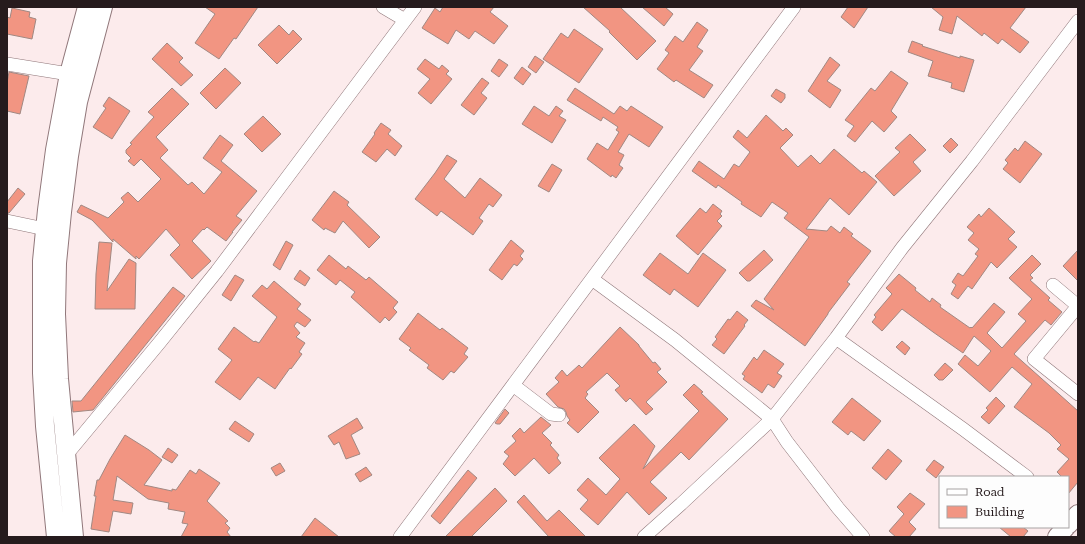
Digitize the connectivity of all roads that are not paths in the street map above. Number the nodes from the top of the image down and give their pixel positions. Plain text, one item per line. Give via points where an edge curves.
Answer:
1 (87, 7) edge
2 (103, 7) edge
3 (383, 7) edge
4 (415, 7) edge
5 (794, 7) edge
6 (405, 20) junction
7 (1078, 21) edge
8 (7, 64) edge
9 (69, 74) junction
10 (7, 221) edge
11 (45, 228) junction
12 (592, 279) junction
13 (1053, 285) dead end
14 (1078, 306) edge
15 (836, 338) junction
16 (513, 385) junction
17 (1078, 394) edge
18 (559, 415) dead end
19 (772, 419) junction
20 (67, 454) junction
21 (1026, 476) edge
22 (1072, 521) edge
23 (1065, 528) edge
24 (56, 537) edge
25 (74, 537) edge
26 (400, 537) edge
27 (644, 537) edge
28 (863, 537) edge
29 (1057, 537) edge
30 (1073, 537) edge

1 - 9 main road
2 - 20 main road via 77,109 57,263 59,379
3 - 6 street
4 - 6 street
5 - 12 street
6 - 20 street via 217,271
7 - 15 street via 972,161 902,248
8 - 9 street
9 - 11 main road via 55,150
10 - 11 street
11 - 24 main road via 42,261 42,373
12 - 16 street
12 - 19 street via 675,340
13 - 14 street
14 - 17 street via 1034,359
15 - 19 street
15 - 21 street
16 - 18 street via 551,414
16 - 26 street
19 - 27 street
19 - 28 street via 787,442
20 - 25 main road
22 - 30 main road
23 - 29 main road

